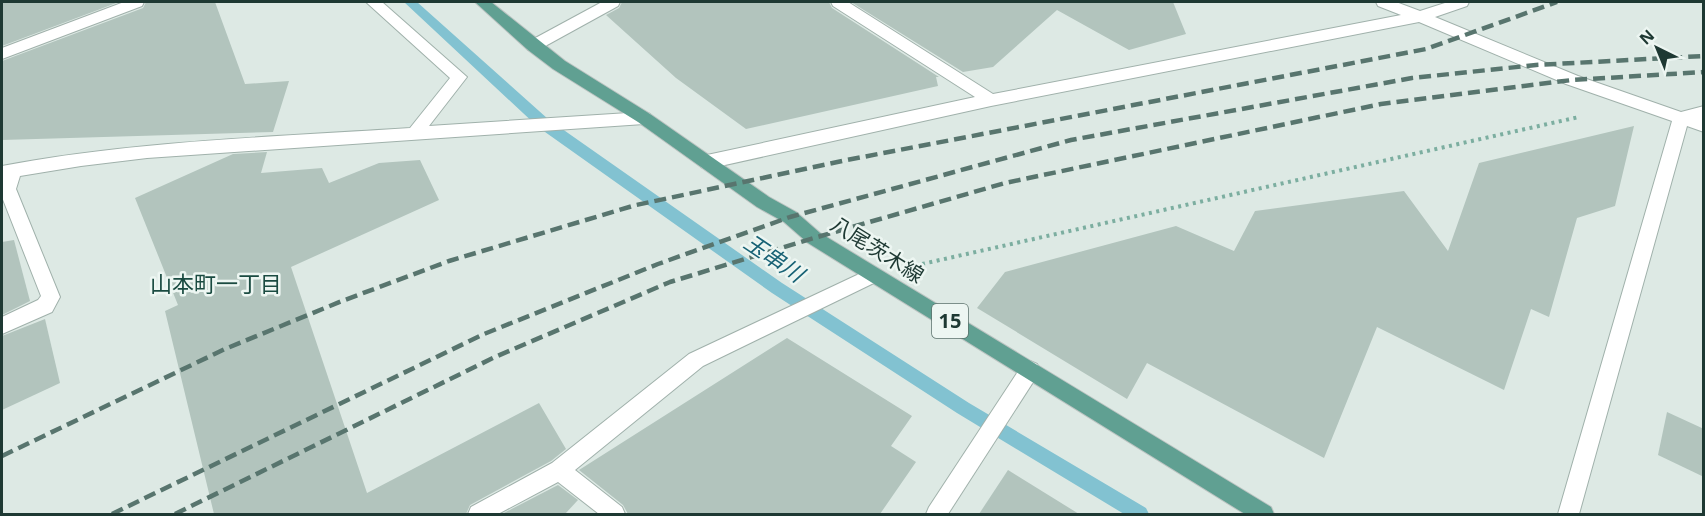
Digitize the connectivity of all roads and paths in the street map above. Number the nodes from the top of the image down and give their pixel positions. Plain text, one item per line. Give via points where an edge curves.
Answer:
1 (137, 2) edge
2 (373, 2) edge
3 (482, 2) edge
4 (613, 2) edge
5 (838, 2) edge
6 (1383, 2) edge
7 (1462, 2) edge
8 (1421, 16) junction
9 (533, 46) junction
10 (2, 54) edge
11 (991, 100) junction
12 (1704, 112) edge
13 (1582, 117) dead end
14 (644, 118) junction
15 (1681, 118) junction
16 (1704, 126) edge
17 (414, 134) junction
18 (707, 162) junction
19 (8, 171) edge
20 (874, 275) junction
21 (2, 326) edge
22 (1030, 370) junction
23 (559, 470) junction
24 (478, 514) edge
25 (615, 514) edge
26 (936, 514) edge
27 (1264, 514) edge
28 (1569, 514) edge

1 - 10 street
2 - 17 street via 459,77
3 - 9 main road, 八尾茨木線 / 15
4 - 9 street
5 - 11 street
6 - 8 street
7 - 8 street
8 - 11 street
8 - 15 street via 1572,80
9 - 14 main road, 八尾茨木線 / 15
11 - 18 street
12 - 15 street
13 - 20 path
14 - 17 street
14 - 18 main road, 八尾茨木線 / 15
15 - 16 street
15 - 28 street
17 - 19 street via 159,151
18 - 20 main road, 八尾茨木線 / 15
19 - 21 street via 7,189 51,297 45,306
20 - 22 main road, 八尾茨木線 / 15
20 - 23 street via 696,360
22 - 26 street
22 - 27 main road, 八尾茨木線 / 15
23 - 24 street
23 - 25 street

